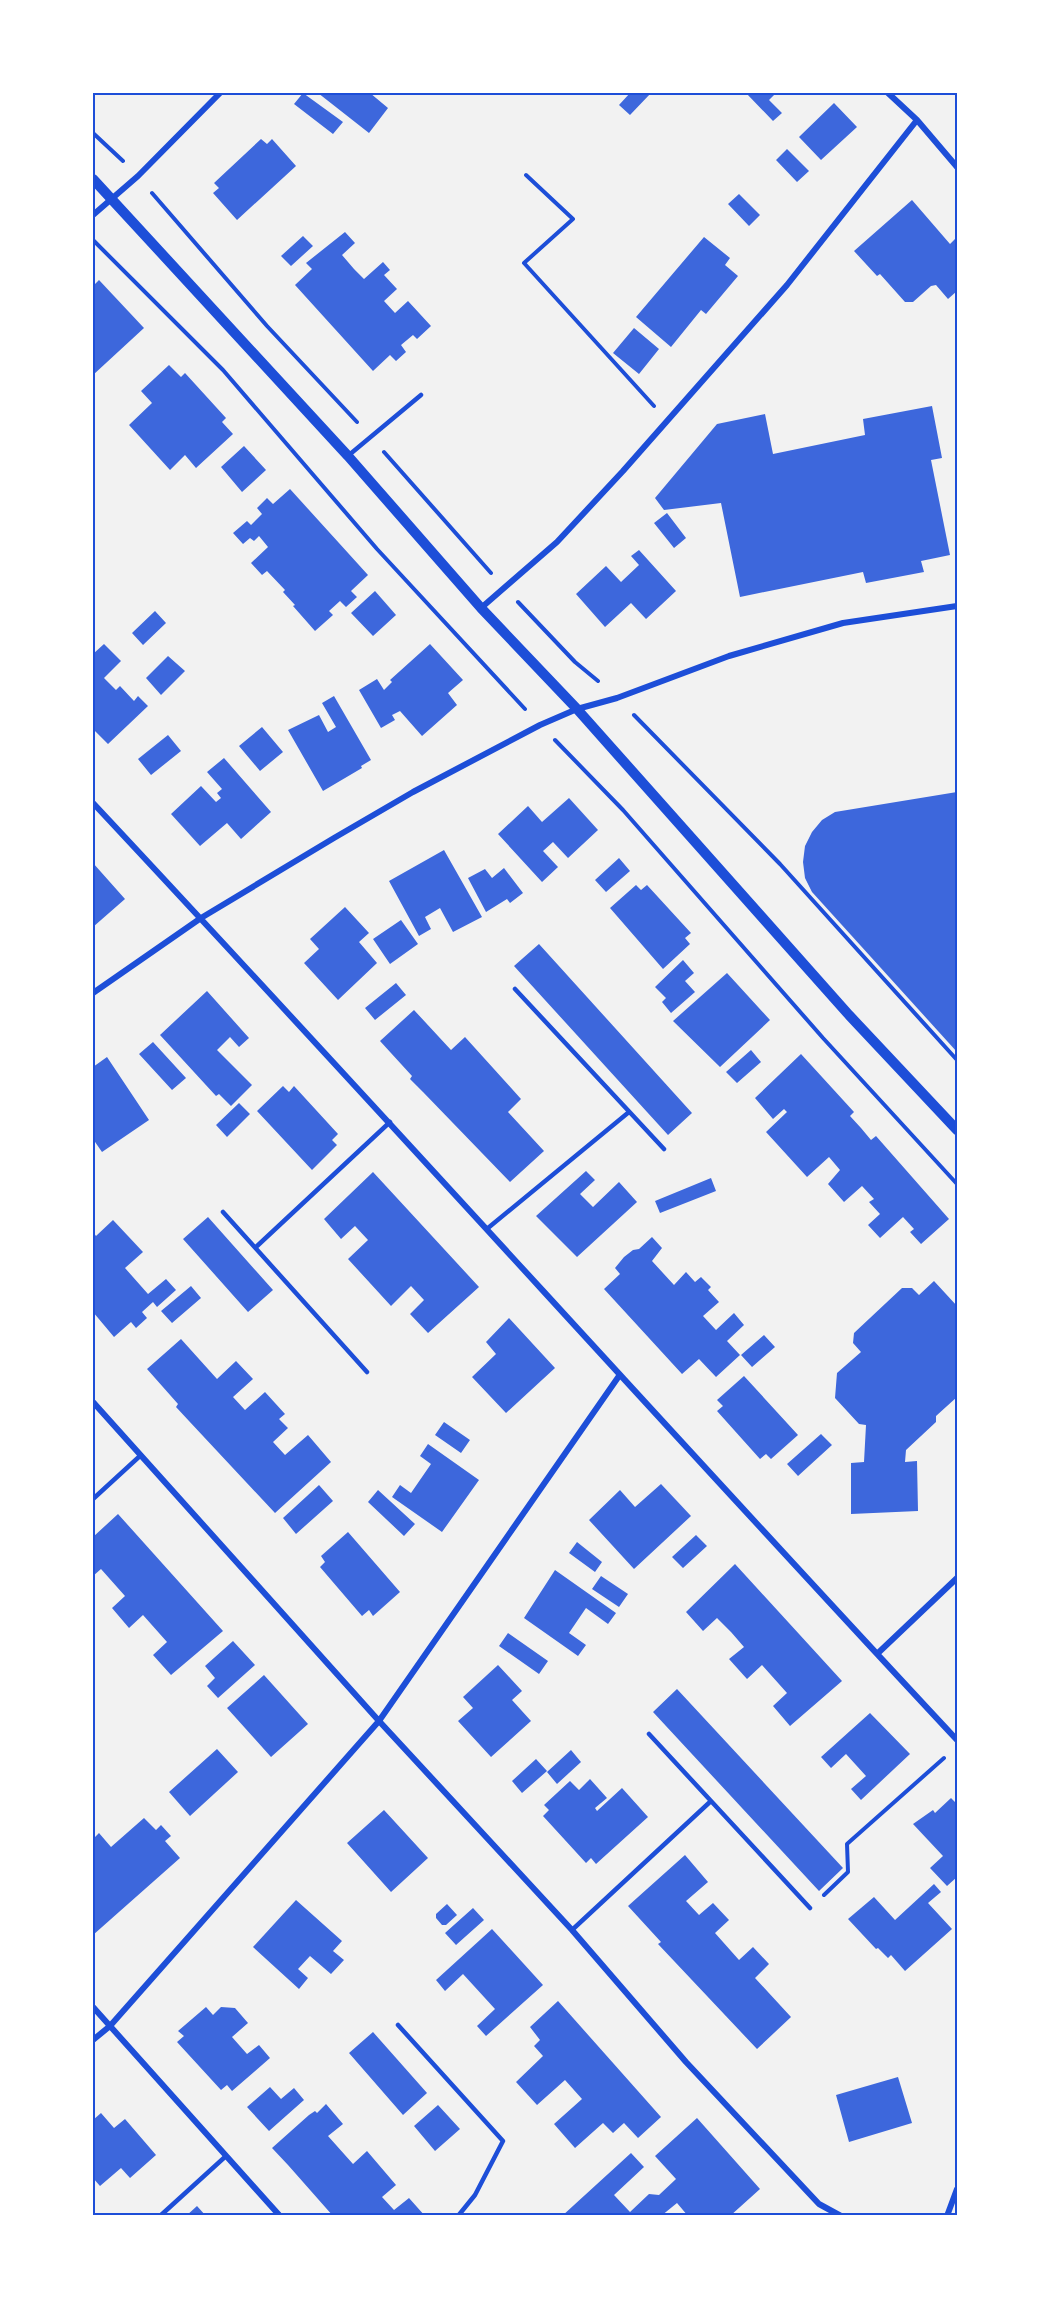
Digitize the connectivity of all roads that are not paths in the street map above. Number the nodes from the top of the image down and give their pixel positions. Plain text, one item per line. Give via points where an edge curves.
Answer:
1 (220, 93) edge
2 (888, 93) edge
3 (917, 120) junction
4 (957, 167) edge
5 (93, 179) edge
6 (113, 198) junction
7 (93, 215) edge
8 (421, 395) dead end
9 (348, 456) junction
10 (957, 606) edge
11 (481, 608) junction
12 (577, 709) junction
13 (93, 803) edge
14 (201, 918) junction
15 (515, 989) dead end
16 (93, 993) edge
17 (629, 1112) junction
18 (390, 1122) junction
19 (957, 1130) edge
20 (664, 1149) dead end
21 (224, 1212) dead end
22 (488, 1228) junction
23 (256, 1247) junction
24 (368, 1372) dead end
25 (619, 1376) junction
26 (93, 1401) edge
27 (141, 1455) junction
28 (93, 1498) edge
29 (957, 1578) edge
30 (877, 1654) junction
31 (379, 1721) junction
32 (649, 1734) dead end
33 (957, 1740) edge
34 (711, 1801) junction
35 (810, 1908) road end
36 (572, 1930) junction
37 (93, 2007) edge
38 (399, 2025) dead end
39 (110, 2026) junction
40 (93, 2040) edge
41 (226, 2156) junction
42 (957, 2189) edge
43 (160, 2216) edge
44 (280, 2216) edge
45 (458, 2216) edge
46 (841, 2216) edge
47 (946, 2216) edge

1 - 6 street
2 - 3 street
3 - 4 street
3 - 11 street via 787,285 667,420 557,542
5 - 6 street
6 - 7 street
6 - 9 street
8 - 9 lane
9 - 11 street
10 - 12 street via 843,623
11 - 12 street
12 - 14 street via 413,792
12 - 19 street via 849,1015
13 - 14 street
14 - 16 street
14 - 18 street
15 - 17 lane
17 - 20 lane
17 - 22 lane
18 - 22 street
18 - 23 lane
21 - 23 lane
22 - 25 street
23 - 24 lane
25 - 30 street
25 - 31 street
26 - 27 street
27 - 28 lane
27 - 31 street
29 - 30 street
30 - 33 street
31 - 36 street
31 - 39 street
32 - 34 lane
34 - 35 lane
34 - 36 lane
36 - 46 street via 686,2062 819,2205
37 - 39 street
38 - 45 lane via 503,2141 475,2195
39 - 40 street
39 - 41 street
41 - 43 lane
41 - 44 street
42 - 47 street

